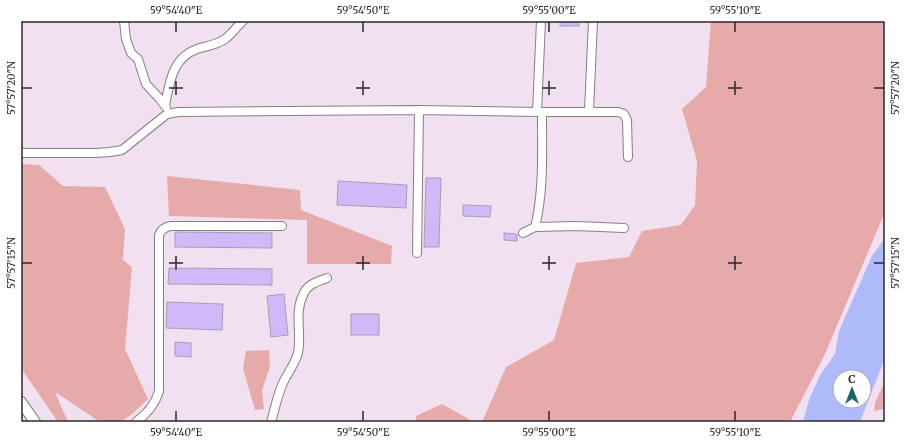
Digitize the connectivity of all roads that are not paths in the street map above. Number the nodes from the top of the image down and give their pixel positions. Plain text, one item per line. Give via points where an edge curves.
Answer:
1 (124, 21) edge
2 (243, 21) edge
3 (541, 21) edge
4 (593, 21) edge
5 (165, 105) junction
6 (419, 110) junction
7 (589, 111) junction
8 (539, 112) junction
9 (167, 114) junction
10 (21, 153) edge
11 (628, 157) dead end
12 (282, 226) dead end
13 (535, 227) junction
14 (624, 228) dead end
15 (523, 233) dead end
16 (417, 253) dead end
17 (327, 278) dead end
18 (21, 402) edge
19 (35, 422) edge
20 (136, 422) edge
21 (271, 422) edge

1 - 5 lane via 131,53 138,59 146,84
2 - 5 lane via 225,39 181,58 170,83
3 - 8 lane
4 - 7 lane
5 - 9 lane
6 - 8 lane
6 - 9 lane
6 - 16 lane
7 - 8 lane
7 - 11 lane via 624,114 627,120
8 - 13 lane via 542,157
9 - 10 lane via 122,150 96,153
12 - 20 lane via 171,226 160,231 159,391 156,401
13 - 14 lane
13 - 15 lane
17 - 21 lane via 307,287 302,296 297,355 278,394
18 - 19 main road

